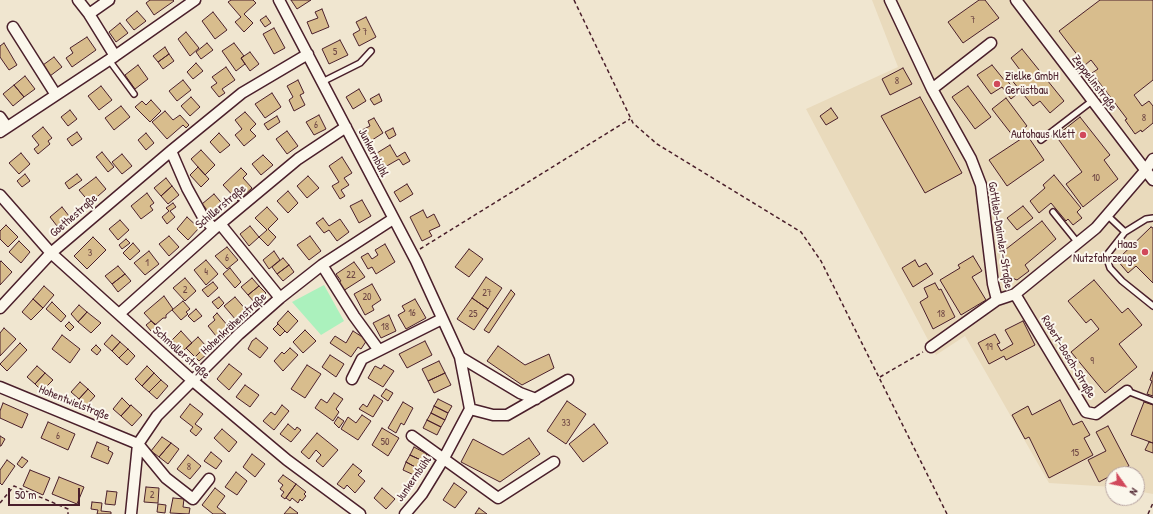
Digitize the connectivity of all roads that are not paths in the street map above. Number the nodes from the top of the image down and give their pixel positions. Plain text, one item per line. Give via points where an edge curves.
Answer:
1 (78, 0) edge
2 (109, 0) edge
3 (195, 0) edge
4 (279, 0) edge
5 (890, 0) edge
6 (1016, 0) edge
7 (89, 14) junction
8 (13, 27) dead end
9 (991, 43) dead end
10 (372, 51) dead end
11 (308, 54) junction
12 (112, 58) junction
13 (322, 82) junction
14 (932, 89) junction
15 (134, 94) dead end
16 (56, 95) junction
17 (1092, 101) junction
18 (0, 118) edge
19 (346, 127) junction
20 (3, 129) edge
21 (1041, 140) dead end
22 (171, 150) junction
23 (1153, 158) edge
24 (1145, 171) junction
25 (1153, 180) edge
26 (0, 195) edge
27 (1053, 212) dead end
28 (1107, 215) junction
29 (1153, 218) edge
30 (393, 219) junction
31 (217, 227) junction
32 (1125, 232) junction
33 (1078, 243) junction
34 (51, 253) junction
35 (322, 265) junction
36 (1015, 294) junction
37 (280, 298) junction
38 (997, 300) junction
39 (1153, 306) edge
40 (0, 308) edge
41 (119, 314) junction
42 (442, 319) junction
43 (931, 347) road end
44 (378, 349) junction
45 (460, 357) junction
46 (352, 379) dead end
47 (568, 380) dead end
48 (193, 381) junction
49 (0, 387) edge
50 (1127, 391) joint
51 (536, 399) junction
52 (1153, 401) edge
53 (470, 409) junction
54 (412, 436) dead end
55 (138, 444) junction
56 (444, 458) junction
57 (554, 462) dead end
58 (209, 479) dead end
59 (131, 514) edge
60 (360, 514) edge
61 (405, 514) edge

1 - 7 street
2 - 7 street
3 - 12 street
4 - 11 street, Junkernbühl
5 - 14 street, Gottlieb-Daimler-Straße
6 - 17 street, Zeppelinstraße
7 - 12 street
8 - 16 street
9 - 14 street
10 - 13 lane via 360,62
11 - 13 street, Junkernbühl
11 - 22 street, Goethestraße via 242,93
12 - 15 lane
12 - 16 street
13 - 19 street, Junkernbühl
14 - 38 street, Gottlieb-Daimler-Straße via 970,159 981,185
16 - 20 street
17 - 21 lane
17 - 24 street, Zeppelinstraße
18 - 20 street
19 - 30 street, Junkernbühl
19 - 31 street, Schillerstraße via 298,159
22 - 31 street via 196,206 203,217
22 - 34 street, Goethestraße
23 - 24 street
24 - 25 street, Zeppelinstraße
24 - 28 street
26 - 34 street, Schmollerstraße
27 - 33 lane
28 - 32 lane
28 - 33 street
29 - 32 lane via 1146,219
30 - 35 street, Hohenkrähenstraße
30 - 42 street, Junkernbühl
31 - 37 street
31 - 41 street, Schillerstraße
32 - 39 lane via 1106,256 1110,268
33 - 36 street
34 - 40 street, Goethestraße
34 - 41 street, Schmollerstraße
35 - 37 street, Hohenkrähenstraße
35 - 44 street
36 - 38 street
36 - 50 street, Robert-Bosch-Straße via 1086,412 1096,414
37 - 48 street, Hohenkrähenstraße via 239,334
38 - 43 street
41 - 48 street, Schmollerstraße
42 - 44 street
42 - 45 street, Junkernbühl
44 - 46 street via 362,359
45 - 51 street via 520,394
45 - 53 street, Junkernbühl
47 - 51 street
48 - 55 street, Hohenkrähenstraße via 157,416
48 - 60 street, Schmollerstraße via 287,460
49 - 55 street, Hohentwielstraße
50 - 52 lane
51 - 53 street via 507,415 493,415
53 - 56 street, Junkernbühl
54 - 56 street, Junkernbühl
55 - 58 street via 166,478 196,501
55 - 59 street, Hohenkrähenstraße
56 - 57 street, Junkernbühl via 498,498
56 - 61 street, Junkernbühl via 422,494

